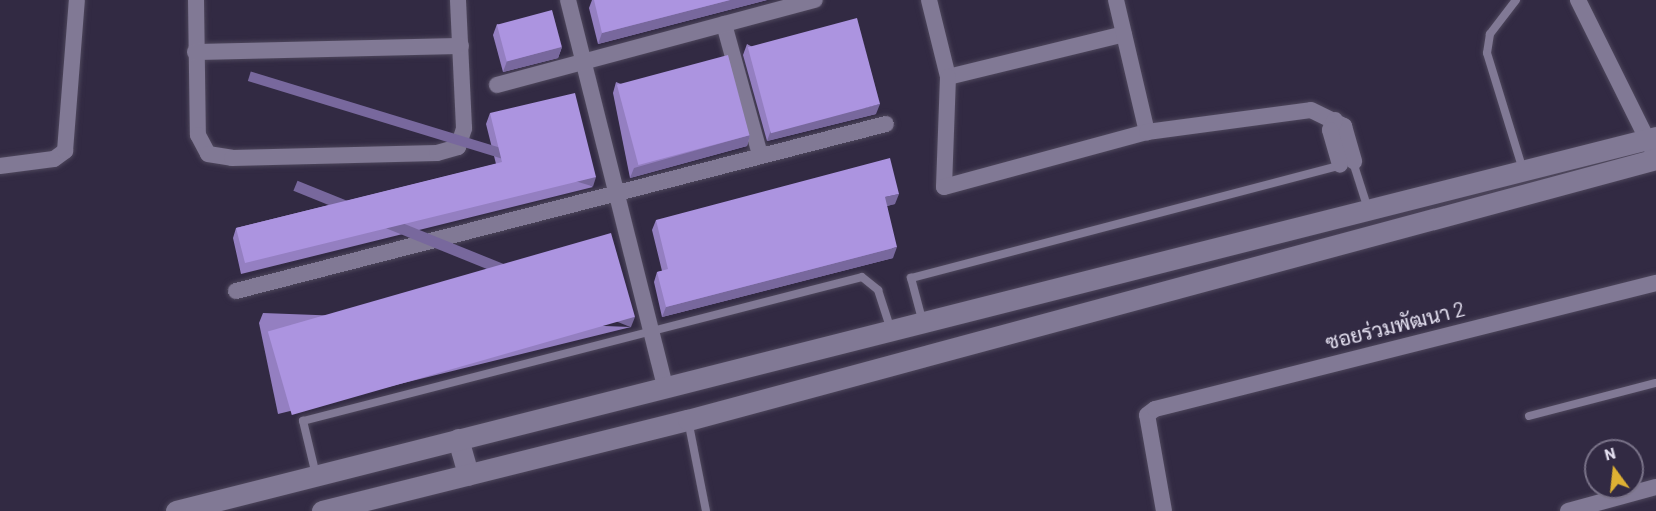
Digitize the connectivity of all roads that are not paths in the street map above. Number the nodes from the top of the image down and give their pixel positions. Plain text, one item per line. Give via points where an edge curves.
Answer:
1 (77, 0) edge
2 (196, 0) edge
3 (458, 0) edge
4 (568, 0) edge
5 (815, 0) edge
6 (929, 0) edge
7 (1116, 0) edge
8 (1516, 0) edge
9 (1578, 0) edge
10 (724, 24) junction
11 (1124, 34) junction
12 (461, 46) junction
13 (195, 52) junction
14 (583, 63) junction
15 (948, 76) junction
16 (497, 85) dead end
17 (886, 124) dead end
18 (1148, 132) junction
19 (1654, 148) edge
20 (760, 155) junction
21 (1347, 164) junction
22 (0, 166) edge
23 (1524, 173) junction
24 (619, 190) junction
25 (1369, 213) junction
26 (1656, 283) edge
27 (236, 291) dead end
28 (923, 323) junction
29 (655, 330) junction
30 (891, 332) junction
31 (1656, 383) edge
32 (665, 387) junction
33 (1529, 416) dead end
34 (688, 420) junction
35 (458, 439) junction
36 (316, 475) junction
37 (468, 475) junction
38 (1656, 487) edge
39 (176, 511) edge
40 (322, 511) edge
41 (706, 511) edge
42 (1164, 511) edge
43 (1568, 511) edge

1 - 22 street via 65,151 56,158
2 - 13 street
3 - 12 street
4 - 14 street
5 - 10 street
6 - 15 street
7 - 11 street
8 - 23 lane via 1490,34 1487,53
9 - 19 street
10 - 14 street
10 - 20 street
11 - 15 street
11 - 18 street
12 - 13 street
12 - 13 street via 464,135 458,147 437,153 208,154 198,135
14 - 16 street
14 - 24 street
15 - 18 street via 944,187
17 - 20 street
18 - 21 street via 1311,110 1335,120 1330,130
19 - 23 street
19 - 34 street
20 - 24 street
21 - 25 lane
21 - 28 lane via 911,278
23 - 25 street
24 - 27 street
24 - 29 street
25 - 28 street
26 - 42 street, ซอยร่วมพัฒนา 2 via 1155,408 1147,415
28 - 30 street
29 - 30 lane via 862,277 878,290
29 - 32 street
29 - 36 lane via 303,421
30 - 32 street
31 - 33 lane
32 - 35 street
34 - 37 street
34 - 41 lane
35 - 36 street
35 - 37 street
36 - 39 street
37 - 40 street
38 - 43 street

